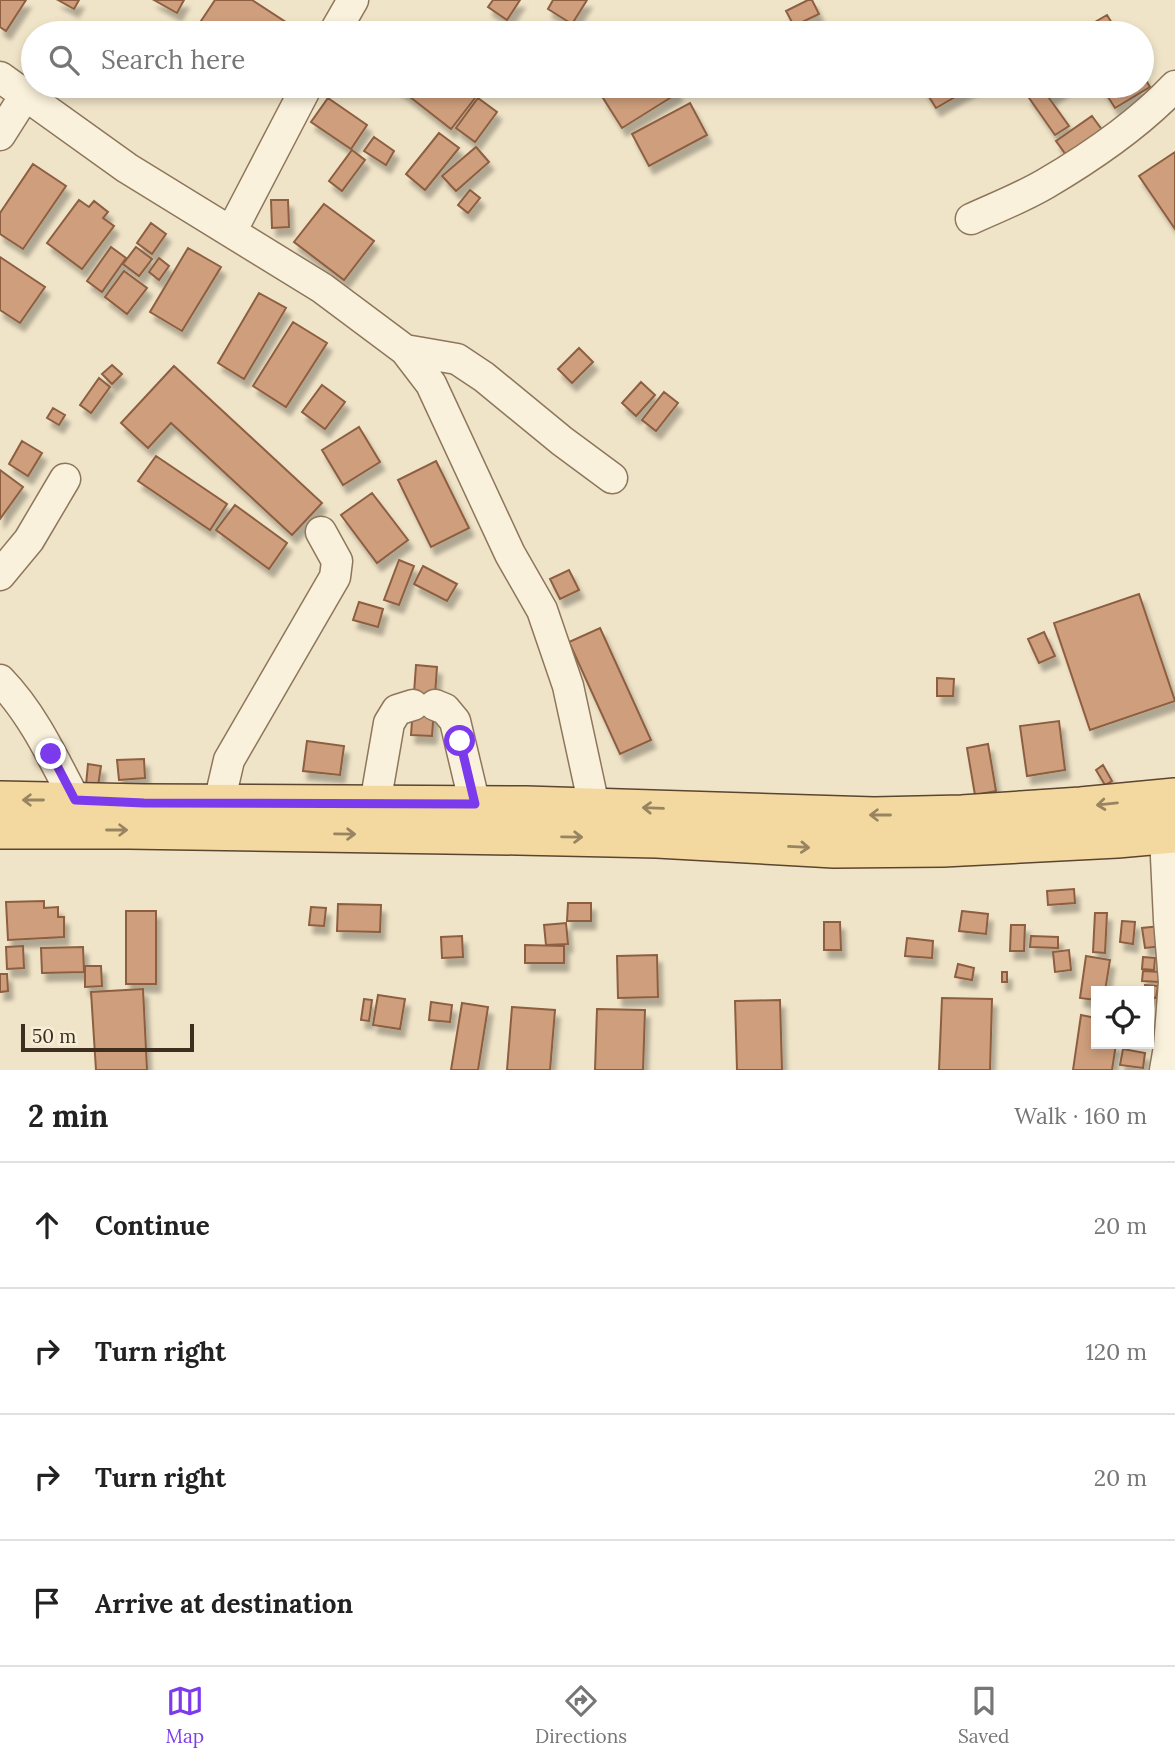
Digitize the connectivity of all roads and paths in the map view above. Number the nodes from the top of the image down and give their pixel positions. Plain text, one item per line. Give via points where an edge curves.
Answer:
1 (0, 76) edge
2 (1175, 86) edge
3 (21, 91) edge
4 (23, 98) edge
5 (31, 98) edge
6 (301, 98) edge
7 (0, 135) edge
8 (971, 219) dead end
9 (231, 232) junction
10 (405, 350) junction
11 (612, 478) dead end
12 (65, 479) dead end
13 (321, 532) dead end
14 (0, 575) edge
15 (0, 680) edge
16 (1175, 797) edge
17 (0, 800) edge
18 (75, 800) junction
19 (219, 803) junction
20 (375, 804) junction
21 (475, 804) junction
22 (594, 806) junction
23 (0, 830) edge
24 (1170, 835) edge
25 (1165, 1070) edge

1 - 3 street
2 - 8 street via 1105,145 1043,185
4 - 7 street
5 - 9 street via 127,168
6 - 9 street
9 - 10 street via 322,288
10 - 11 street via 457,359
10 - 22 street via 431,384 510,554 542,610 568,685
12 - 14 street via 29,540
13 - 19 street via 337,561 334,576 229,760
15 - 18 street via 39,731
16 -> 22 main road via 962,814 874,816
18 -> 17 main road
18 - 19 main road
19 - 20 main road
20 - 21 main road
20 - 21 street via 389,723 397,710 424,705 445,709 454,720
21 - 22 main road
23 -> 24 main road via 657,839 835,849 943,848
24 - 25 street via 1174,982

